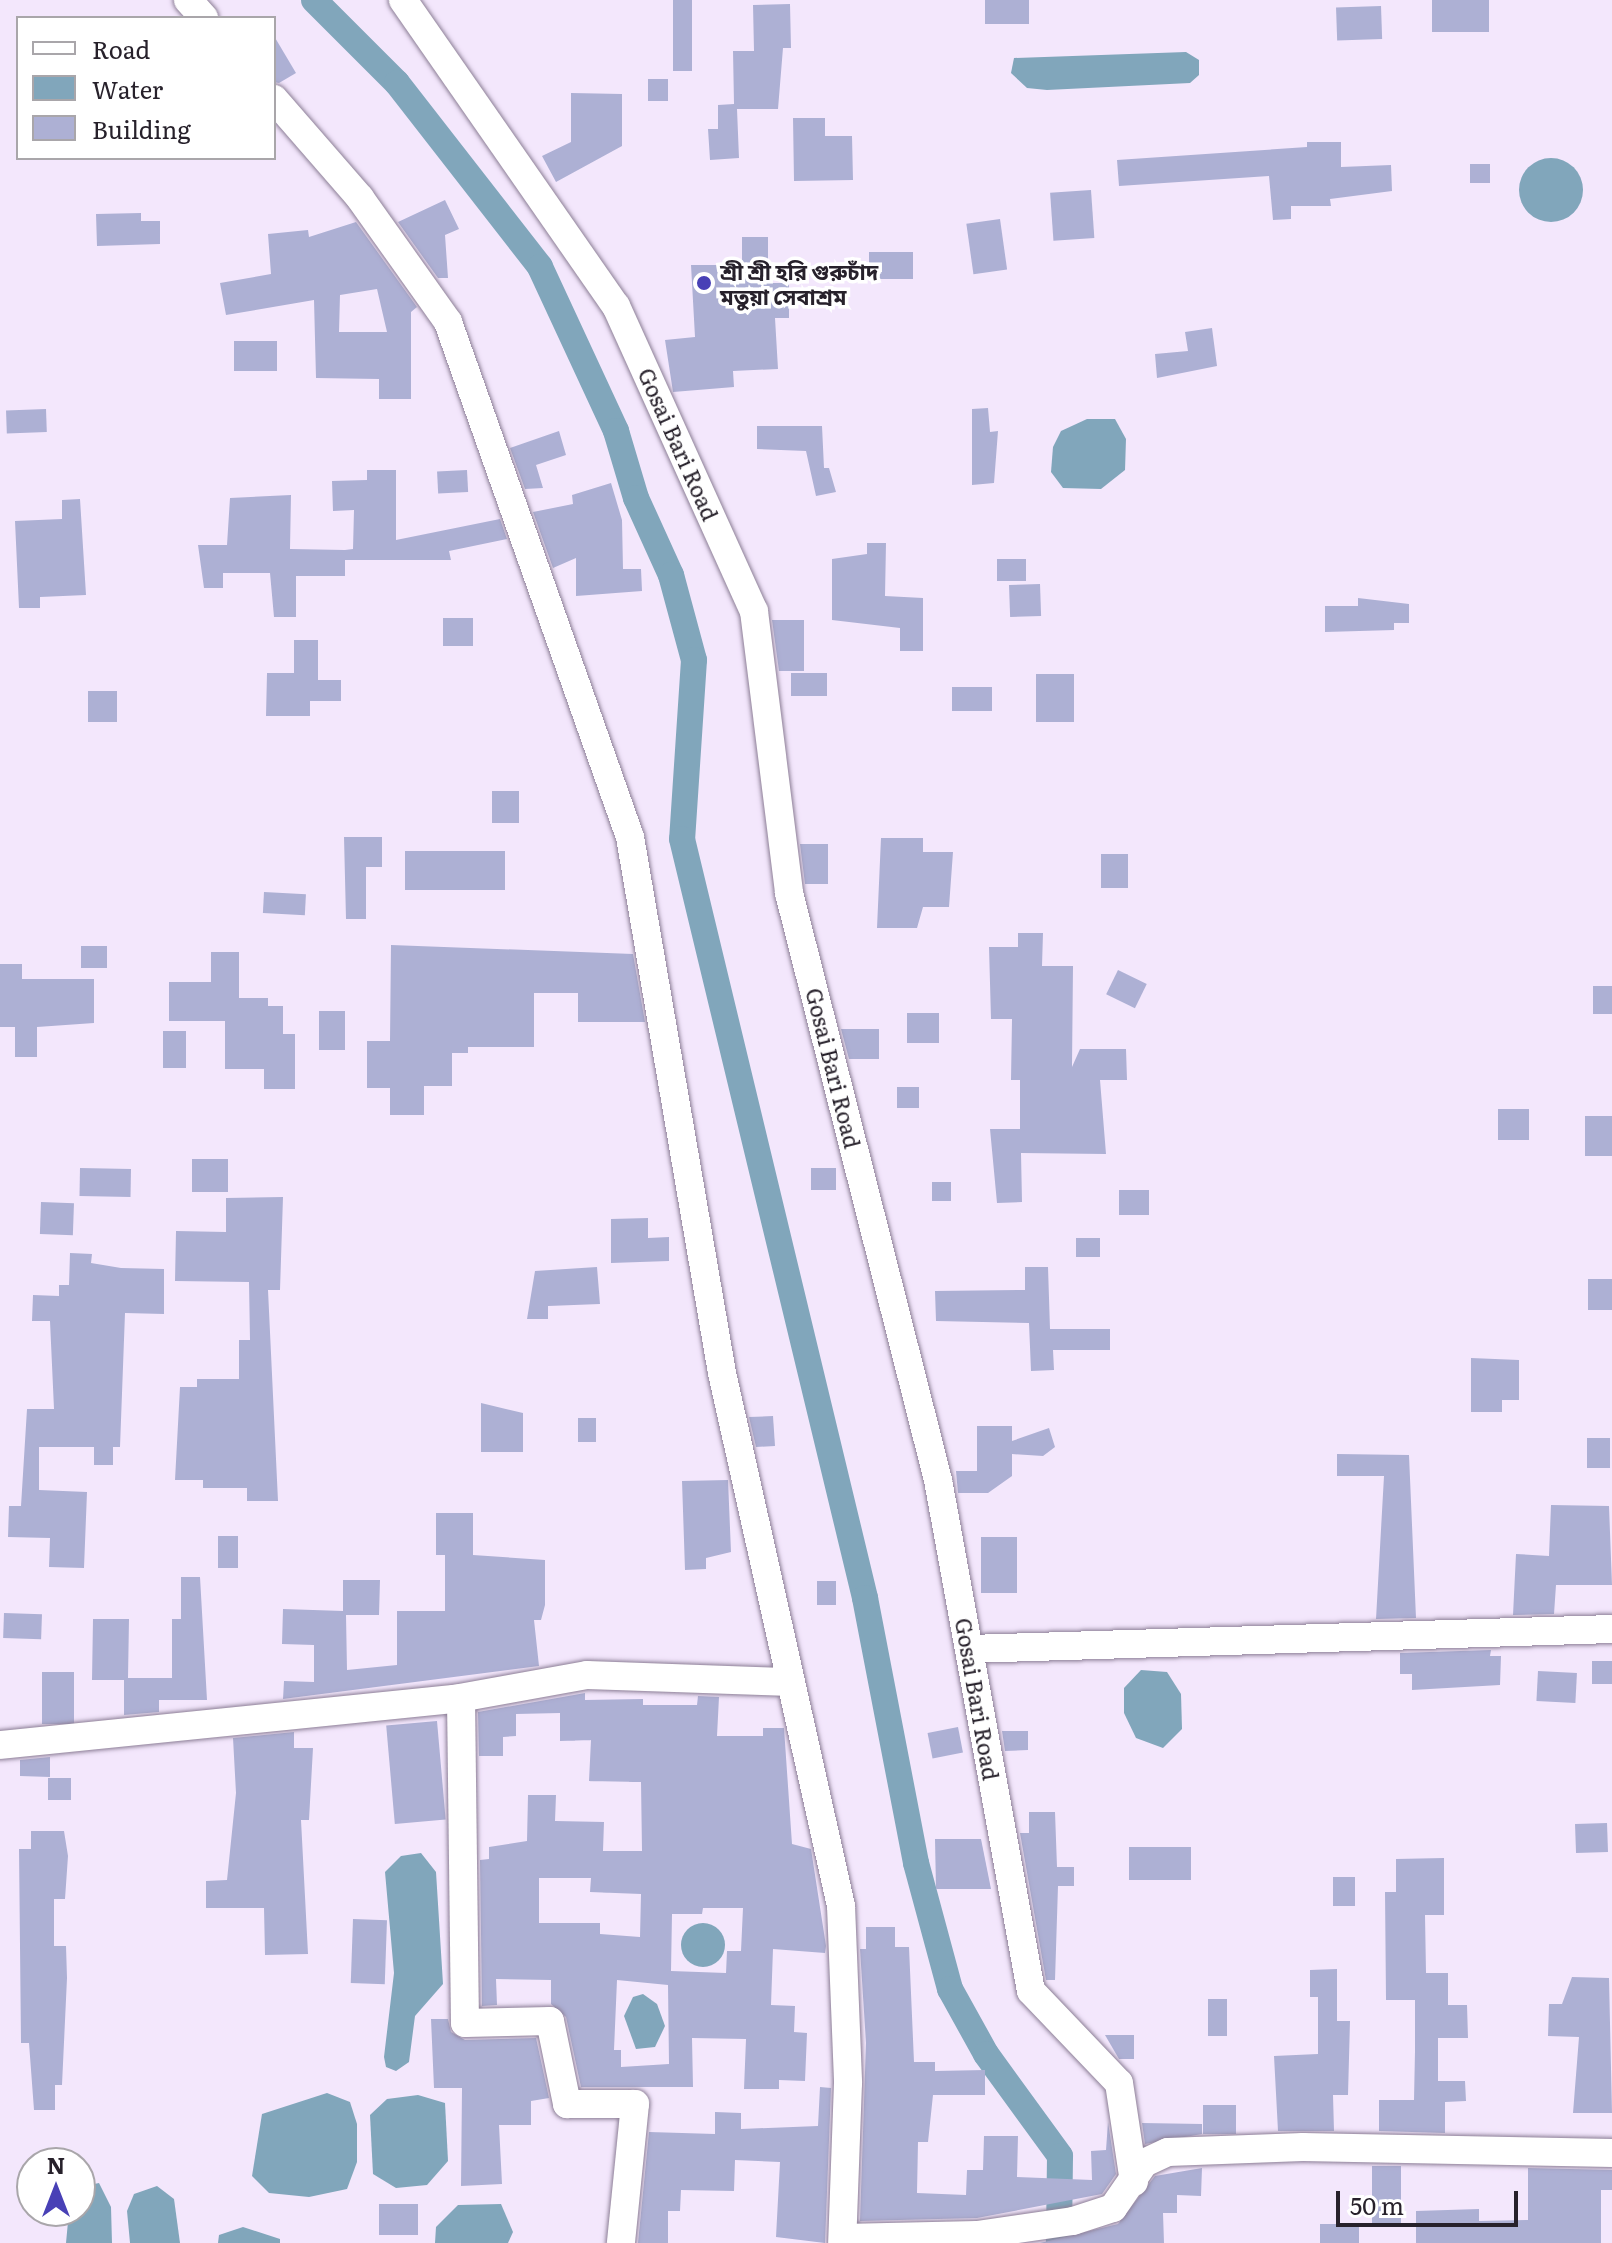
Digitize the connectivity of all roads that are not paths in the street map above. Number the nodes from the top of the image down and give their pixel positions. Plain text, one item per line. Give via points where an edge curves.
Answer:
1 (188, 0) edge
2 (403, 0) edge
3 (202, 16) edge
4 (276, 101) edge
5 (1612, 1629) edge
6 (969, 1649) junction
7 (791, 1682) junction
8 (461, 1698) junction
9 (0, 1745) edge
10 (1612, 2153) edge
11 (1134, 2182) junction
12 (842, 2241) edge
13 (621, 2243) edge

1 - 3 street
2 - 6 street, Gosai Bari Road via 616,306 754,611 789,893 938,1480
4 - 7 street via 360,198 448,322 630,837 722,1373
5 - 6 street
6 - 11 street, Gosai Bari Road via 1031,1991 1119,2083
7 - 8 street via 587,1675
7 - 12 street via 841,1906 848,2083
8 - 9 street
8 - 13 street via 465,2023 550,2021 567,2104 635,2104
10 - 11 street via 1303,2147 1168,2152 1144,2163
11 - 12 street via 1113,2208 1073,2221 977,2235

